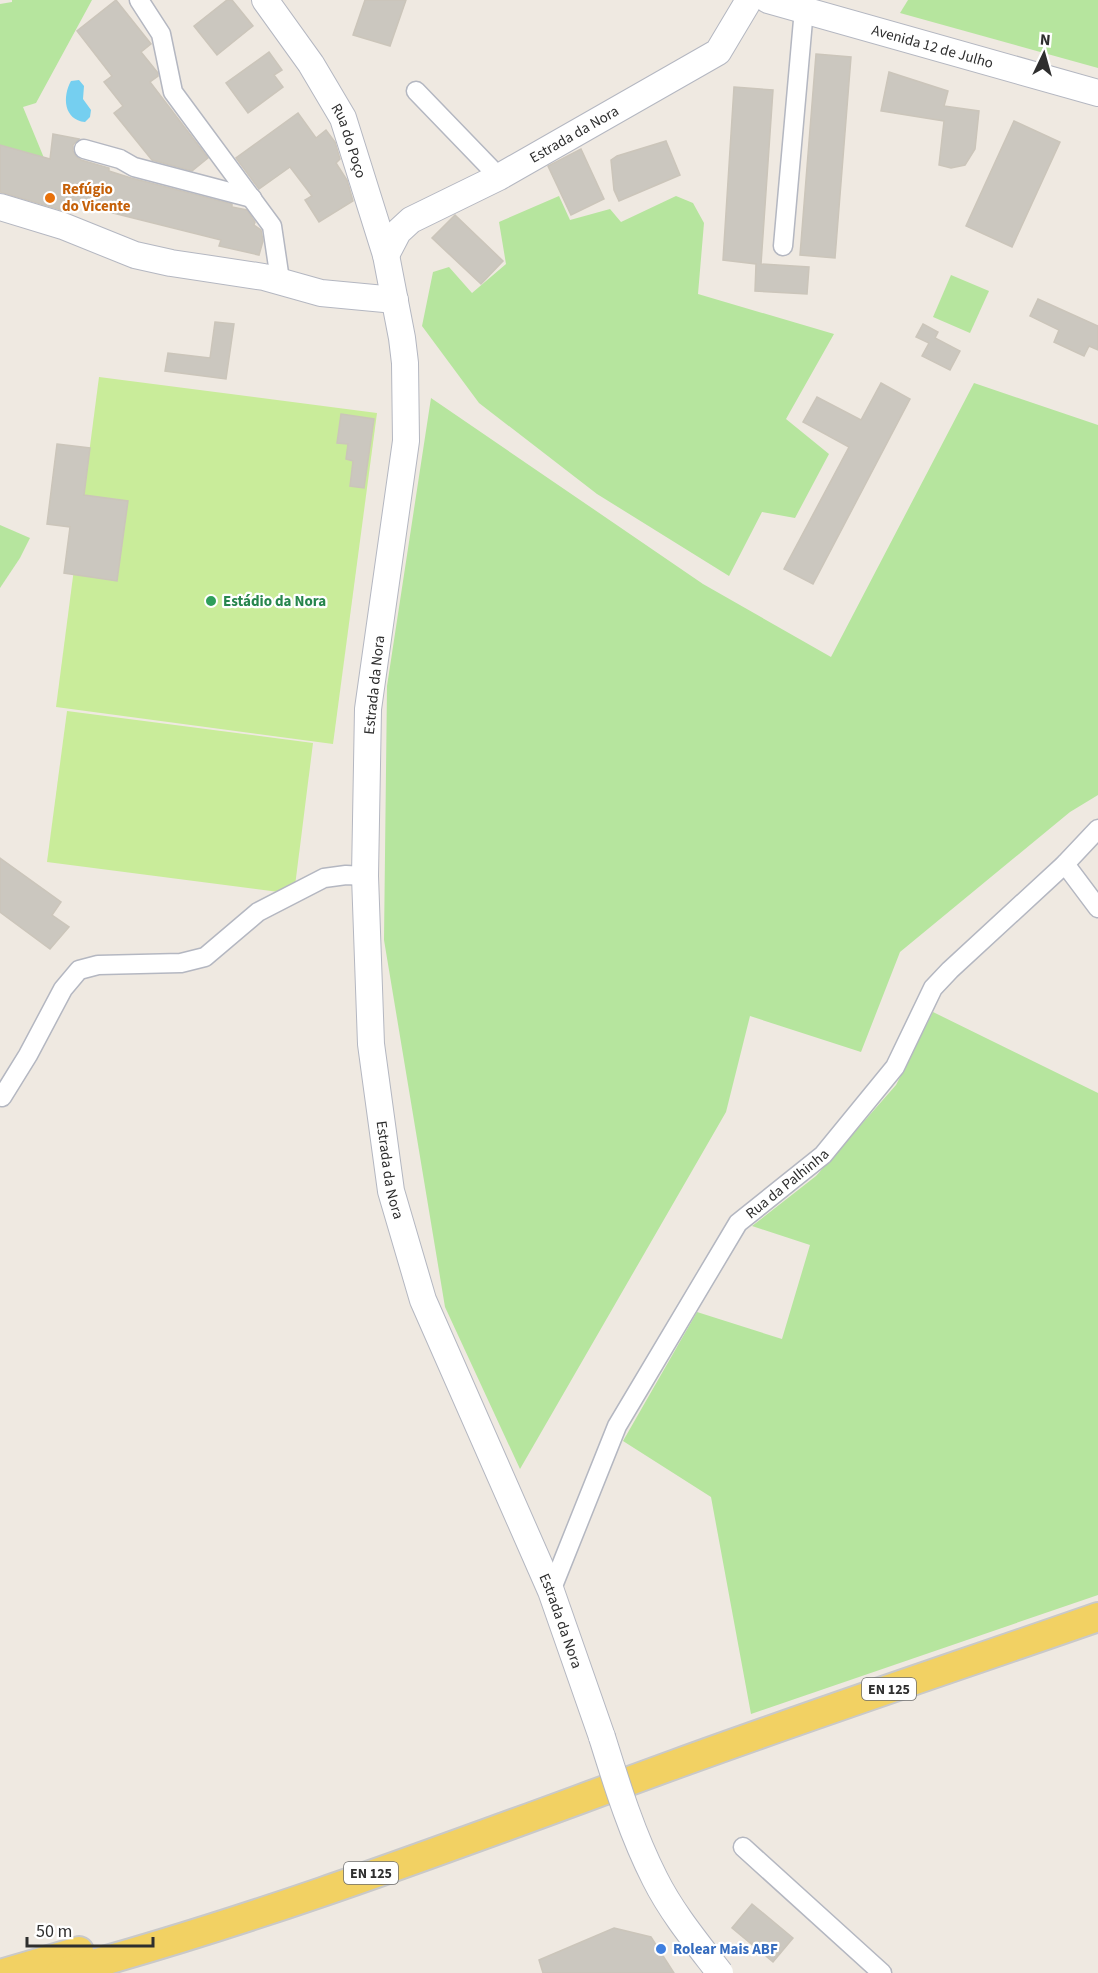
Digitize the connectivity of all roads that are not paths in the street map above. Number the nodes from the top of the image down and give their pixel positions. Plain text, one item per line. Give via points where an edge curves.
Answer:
1 (139, 0) edge
2 (265, 0) edge
3 (749, 0) edge
4 (768, 0) edge
5 (804, 9) junction
6 (416, 91) dead end
7 (1098, 93) edge
8 (84, 149) dead end
9 (225, 162) junction
10 (499, 177) junction
11 (208, 187) junction
12 (252, 198) junction
13 (372, 206) junction
14 (0, 207) edge
15 (411, 220) junction
16 (783, 246) dead end
17 (386, 255) junction
18 (280, 280) junction
19 (395, 300) junction
20 (1098, 829) edge
21 (1065, 864) junction
22 (365, 876) junction
23 (1098, 908) edge
24 (2, 1097) dead end
25 (551, 1591) junction
26 (1098, 1617) edge
27 (679, 1762) junction
28 (743, 1846) dead end
29 (5, 1972) edge
30 (60, 1973) edge
31 (720, 1973) edge
32 (882, 1973) edge

1 - 9 street via 161,34 173,92
2 - 13 street, Rua do Poço via 312,64 343,118
3 - 10 street, Estrada da Nora via 718,52
4 - 5 street, Avenida 12 de Julho
5 - 7 street, Avenida 12 de Julho
5 - 16 street
6 - 10 street
8 - 11 street
9 - 11 street via 222,181
9 - 12 street
10 - 15 street, Estrada da Nora
11 - 12 street
12 - 18 street via 272,226
13 - 15 street via 395,218
13 - 17 street, Rua do Poço
14 - 18 street via 63,226 135,255
15 - 17 street, Estrada da Nora via 398,232
17 - 19 street, Rua do Poço
18 - 19 street via 321,293
19 - 22 street, Estrada da Nora via 405,363 406,441 368,709
20 - 21 street, Rua da Palhinha
21 - 23 street
21 - 25 street, Rua da Palhinha via 933,988 895,1067 823,1155 738,1223 617,1426
22 - 24 street via 324,878 258,912 205,957 181,963 98,965 79,970 63,988
22 - 25 street, Estrada da Nora via 371,1044 391,1191 423,1300
25 - 31 street, Estrada da Nora, bridge via 615,1781 655,1879 681,1923
26 - 27 main road, EN 125
27 - 29 main road, EN 125 via 194,1918
27 - 30 main road, EN 125 via 259,1912
28 - 32 street

